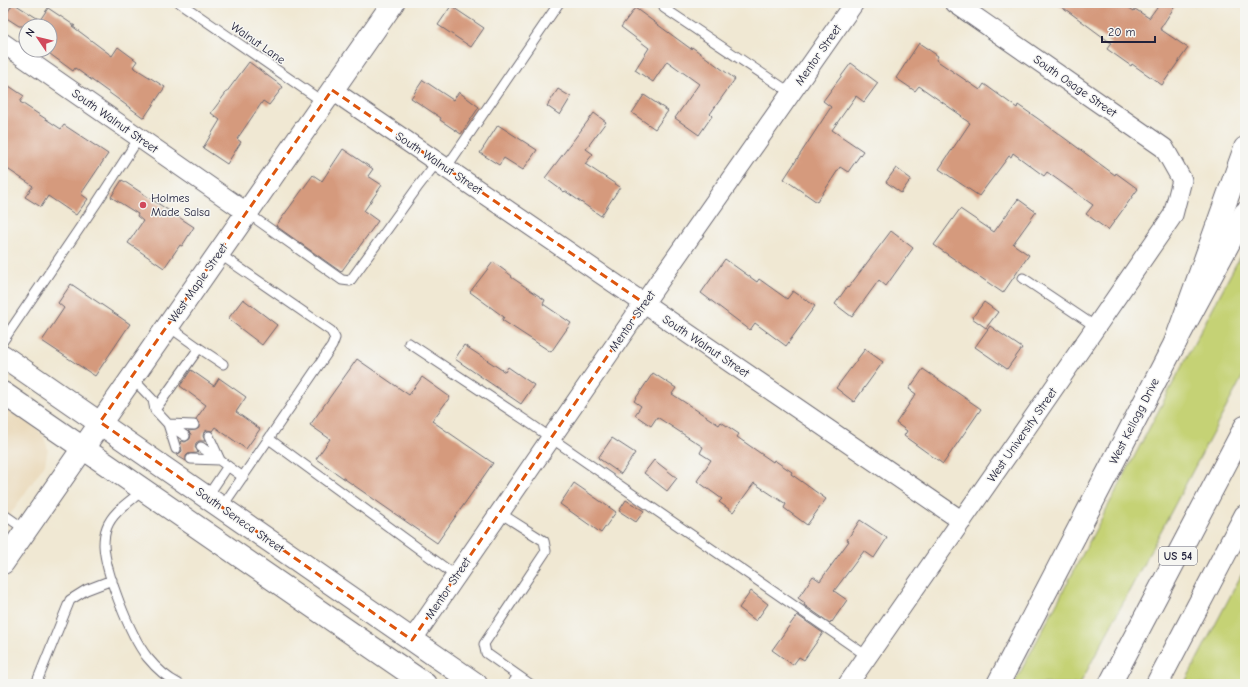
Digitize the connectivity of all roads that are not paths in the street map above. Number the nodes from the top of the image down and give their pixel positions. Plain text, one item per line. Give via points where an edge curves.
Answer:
1 (180, 3) edge
2 (393, 3) edge
3 (559, 3) edge
4 (854, 3) edge
5 (956, 3) edge
6 (664, 8) dead end
7 (3, 42) edge
8 (791, 93) junction
9 (328, 96) junction
10 (139, 138) junction
11 (1245, 148) edge
12 (441, 165) junction
13 (1182, 180) joint
14 (246, 212) junction
15 (1245, 213) edge
16 (218, 254) junction
17 (1023, 278) dead end
18 (644, 303) junction
19 (167, 326) junction
20 (1096, 327) junction
21 (3, 341) edge
22 (409, 343) dead end
23 (1175, 343) junction
24 (199, 348) junction
25 (3, 356) edge
26 (223, 364) dead end
27 (132, 377) junction
28 (3, 393) edge
29 (156, 410) junction
30 (100, 422) junction
31 (168, 424) junction
32 (194, 425) dead end
33 (1245, 428) edge
34 (185, 436) dead end
35 (209, 436) dead end
36 (268, 439) junction
37 (550, 439) junction
38 (83, 447) junction
39 (201, 447) dead end
40 (176, 449) dead end
41 (191, 459) dead end
42 (220, 460) junction
43 (228, 466) junction
44 (243, 476) junction
45 (144, 490) junction
46 (214, 502) junction
47 (500, 513) junction
48 (3, 514) edge
49 (1245, 516) edge
50 (962, 521) junction
51 (26, 530) junction
52 (6, 552) edge
53 (456, 576) junction
54 (112, 580) junction
55 (412, 640) junction
56 (867, 656) junction
57 (518, 676) junction
58 (36, 684) edge
59 (179, 684) edge
60 (425, 684) edge
61 (476, 684) edge
62 (512, 684) edge
63 (530, 684) edge
64 (848, 684) edge
65 (998, 684) edge
66 (1110, 684) edge
67 (1156, 684) edge

1 - 9 lane, Walnut Lane
2 - 9 main road, West Maple Street
3 - 12 lane
4 - 8 street, Mentor Street
5 - 13 street, South Osage Street via 1164,148
6 - 8 lane
7 - 10 street, South Walnut Street
8 - 18 street, Mentor Street
9 - 12 street, South Walnut Street
9 - 14 main road, West Maple Street
10 - 14 street, South Walnut Street
10 - 21 lane
11 - 23 main road, West Kellogg Drive
12 - 14 lane via 350,281 345,281
12 - 18 street, South Walnut Street
13 - 20 street, West University Street via 1173,215
14 - 16 main road, West Maple Street
15 - 23 main road
16 - 19 main road, West Maple Street
16 - 36 lane via 331,332 335,338
17 - 20 lane
18 - 37 street, Mentor Street
18 - 50 street, South Walnut Street
19 - 24 lane
19 - 27 main road, West Maple Street
20 - 50 street, West University Street
22 - 37 lane
23 - 65 main road, West Kellogg Drive
24 - 26 lane
24 - 29 lane
25 - 30 main road, South Seneca Street
27 - 29 lane via 153,400
27 - 30 main road, West Maple Street
28 - 38 main road
29 - 31 lane
30 - 38 main road, West Maple Street
30 - 46 main road, South Seneca Street
31 - 32 lane
31 - 34 lane
31 - 40 lane
33 - 66 main road, US 54
35 - 42 lane
36 - 44 lane
36 - 53 lane
37 - 47 street, Mentor Street
37 - 56 lane
38 - 45 main road
38 - 51 main road, West Maple Street
39 - 42 lane
41 - 42 lane
42 - 43 lane
43 - 44 lane
43 - 46 lane
44 - 46 lane
45 - 54 lane via 122,507 107,526 104,544 107,567
45 - 60 main road
46 - 55 main road, South Seneca Street
47 - 53 street, Mentor Street
47 - 57 lane via 544,541 546,551 484,644 486,653
48 - 51 lane
49 - 67 main road
50 - 56 street, West University Street
51 - 52 main road, West Maple Street
53 - 55 street, Mentor Street
54 - 58 lane via 86,590 70,600
54 - 59 lane via 132,633 147,656 168,678
55 - 61 main road, South Seneca Street
56 - 64 street, West University Street
57 - 62 lane
57 - 63 lane

